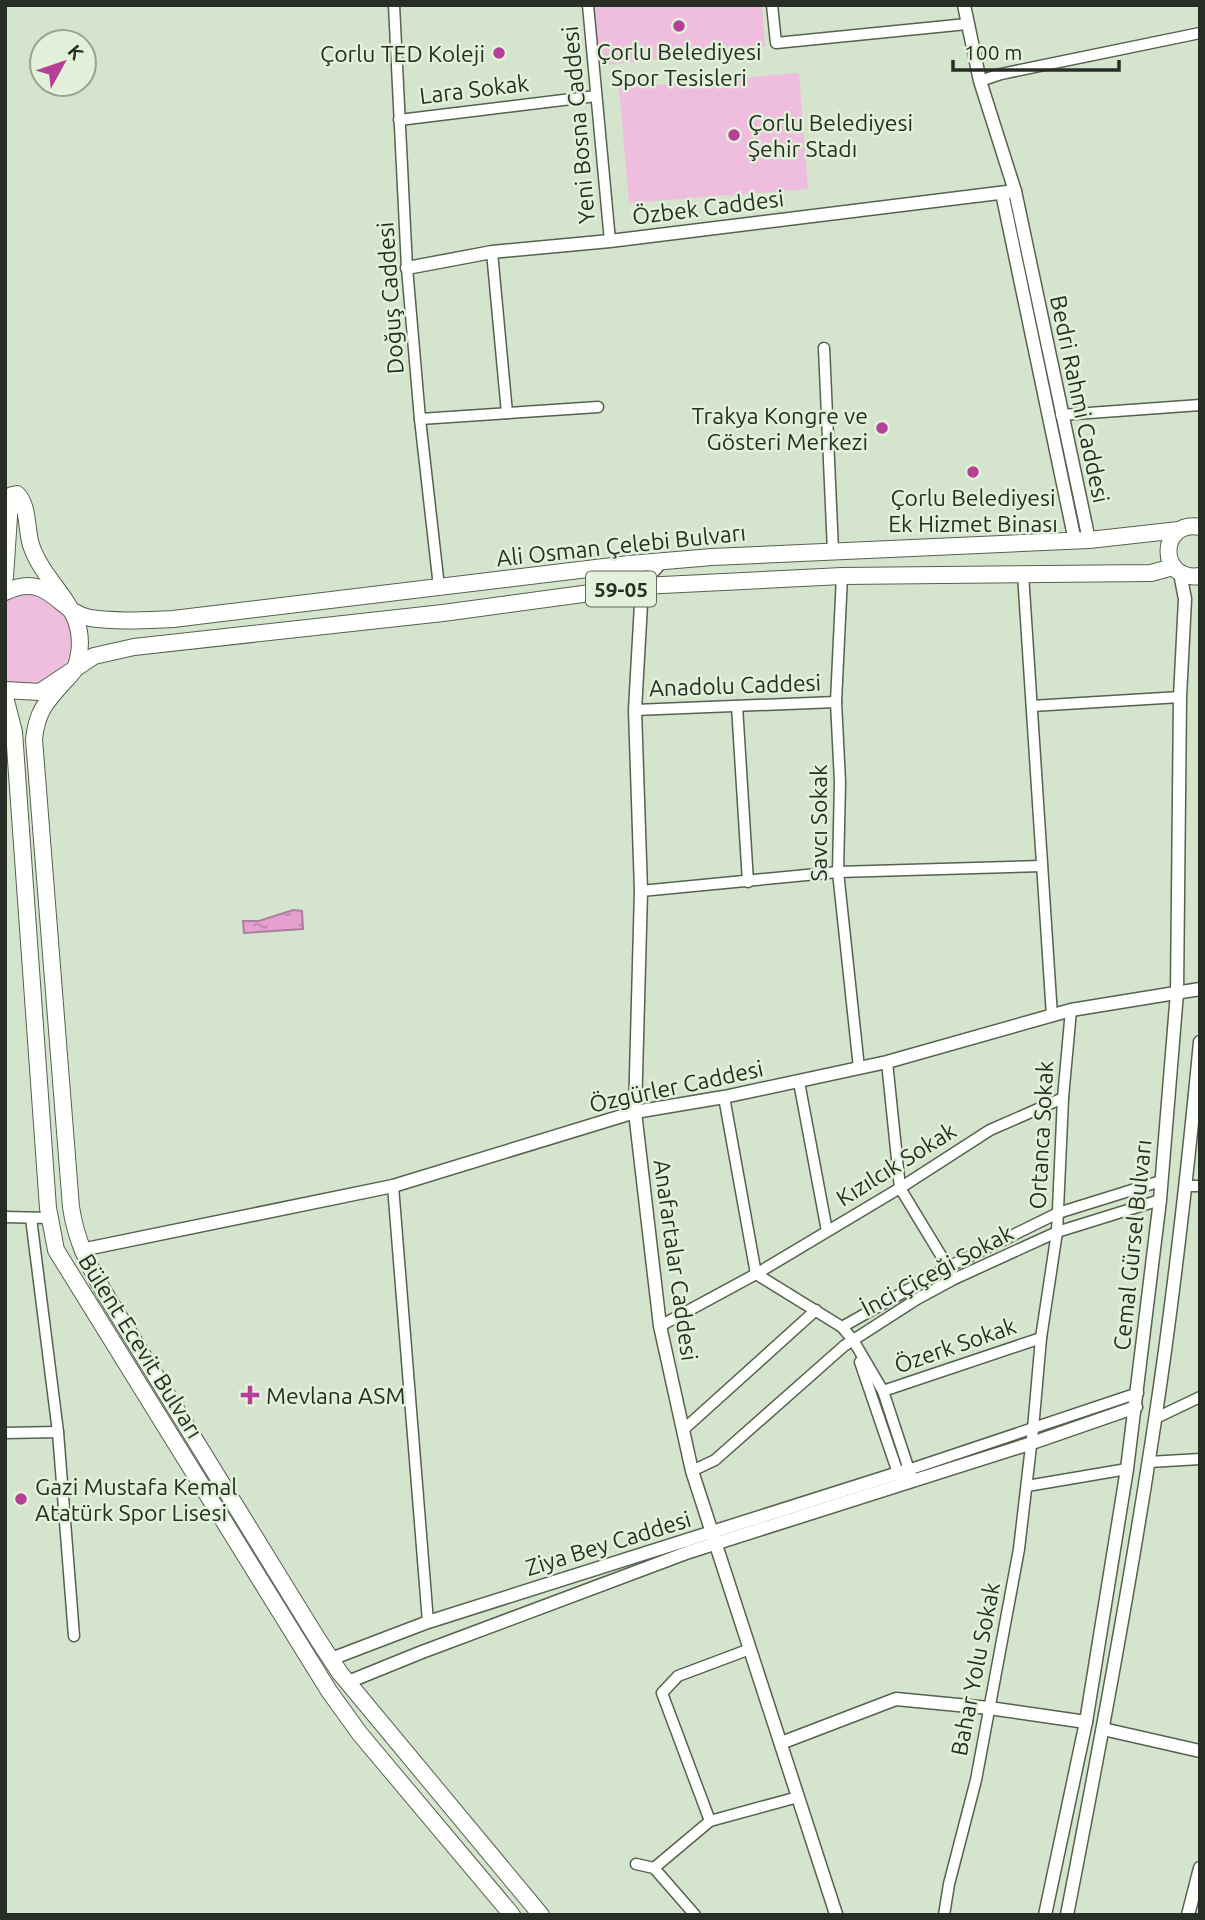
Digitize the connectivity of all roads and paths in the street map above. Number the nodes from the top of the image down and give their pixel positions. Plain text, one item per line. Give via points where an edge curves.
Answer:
1 (394, 5) edge
2 (588, 5) edge
3 (772, 5) edge
4 (964, 5) edge
5 (967, 24) junction
6 (1200, 33) edge
7 (980, 81) junction
8 (596, 96) junction
9 (399, 120) junction
10 (1008, 192) junction
11 (610, 240) junction
12 (492, 252) junction
13 (1031, 266) junction
14 (1017, 267) junction
15 (407, 268) junction
16 (824, 348) dead end
17 (1200, 405) edge
18 (598, 407) dead end
19 (507, 413) junction
20 (1061, 415) junction
21 (420, 419) junction
22 (1200, 527) edge
23 (1179, 530) junction
24 (1082, 540) junction
25 (833, 551) junction
26 (663, 561) junction
27 (1176, 570) junction
28 (1023, 574) junction
29 (842, 576) junction
30 (1200, 576) edge
31 (5, 577) edge
32 (642, 586) junction
33 (439, 587) junction
34 (5, 592) edge
35 (72, 608) junction
36 (76, 669) junction
37 (5, 690) edge
38 (5, 697) edge
39 (1180, 698) junction
40 (836, 702) junction
41 (737, 706) junction
42 (1032, 706) junction
43 (635, 710) junction
44 (1042, 866) junction
45 (838, 872) junction
46 (748, 882) junction
47 (641, 891) junction
48 (1200, 989) edge
49 (1177, 993) junction
50 (1071, 1010) junction
51 (1052, 1016) junction
52 (1200, 1042) edge
53 (887, 1062) junction
54 (859, 1068) junction
55 (799, 1082) junction
56 (724, 1097) junction
57 (1063, 1098) junction
58 (635, 1112) junction
59 (1161, 1181) junction
60 (393, 1186) junction
61 (1193, 1186) edge
62 (900, 1188) junction
63 (1160, 1200) junction
64 (1058, 1213) junction
65 (5, 1217) edge
66 (31, 1218) junction
67 (49, 1218) junction
68 (827, 1231) junction
69 (1057, 1232) junction
70 (81, 1250) junction
71 (948, 1266) junction
72 (756, 1274) junction
73 (954, 1279) junction
74 (816, 1310) junction
75 (660, 1326) junction
76 (842, 1327) junction
77 (1041, 1338) junction
78 (853, 1340) junction
79 (883, 1391) junction
80 (1138, 1393) junction
81 (1200, 1396) edge
82 (1136, 1407) junction
83 (1156, 1418) junction
84 (684, 1430) junction
85 (58, 1432) junction
86 (5, 1433) edge
87 (1033, 1436) junction
88 (1200, 1459) edge
89 (1149, 1462) junction
90 (1127, 1469) junction
91 (692, 1471) junction
92 (906, 1477) junction
93 (1027, 1486) junction
94 (714, 1538) junction
95 (428, 1622) junction
96 (74, 1636) dead end
97 (750, 1649) junction
98 (331, 1660) junction
99 (348, 1682) junction
100 (989, 1708) junction
101 (1086, 1722) junction
102 (1103, 1729) junction
103 (781, 1743) junction
104 (1200, 1751) edge
105 (798, 1797) junction
106 (710, 1821) junction
107 (636, 1864) dead end
108 (654, 1868) junction
109 (1200, 1868) edge
110 (837, 1914) edge
111 (512, 1915) edge
112 (541, 1915) edge
113 (695, 1915) edge
114 (944, 1915) edge
115 (1045, 1915) edge
116 (1067, 1915) edge
117 (1188, 1915) edge

1 - 9 street, Doğuş Caddesi
2 - 8 street, Yeni Bosna Caddesi
3 - 5 street via 776,43
4 - 5 street, Bedri Rahmi Caddesi
5 - 7 street, Bedri Rahmi Caddesi
6 - 7 street
7 - 10 street, Bedri Rahmi Caddesi
8 - 9 street, Lara Sokak
8 - 11 street, Yeni Bosna Caddesi
9 - 15 street, Doğuş Caddesi
10 - 11 street, Özbek Caddesi
10 - 13 street, Bedri Rahmi Caddesi
10 - 14 street, Bedri Rahmi Caddesi
11 - 12 street, Özbek Caddesi
12 - 15 street, Özbek Caddesi
12 - 19 street
13 - 14 street
13 - 20 street, Bedri Rahmi Caddesi
14 - 24 street, Bedri Rahmi Caddesi
15 - 21 street, Doğuş Caddesi
16 - 25 street
17 - 20 street
18 - 19 street
19 - 21 street
20 - 24 street, Bedri Rahmi Caddesi
21 - 33 street, Doğuş Caddesi
22 - 23 main road, Ali Osman Çelebi Bulvarı
23 - 24 main road, Ali Osman Çelebi Bulvarı
23 - 27 main road via 1168,551
24 - 25 main road, Ali Osman Çelebi Bulvarı
25 - 26 main road, Ali Osman Çelebi Bulvarı
26 - 32 street
26 - 33 main road, Ali Osman Çelebi Bulvarı
27 - 28 main road, Ali Osman Çelebi Bulvarı / 59-05
27 - 30 main road, Ali Osman Çelebi Bulvarı via 1188,577
27 - 39 street, Cemal Gürsel Bulvarı via 1185,599
28 - 29 main road, Ali Osman Çelebi Bulvarı / 59-05
28 - 42 street
29 - 32 main road, Ali Osman Çelebi Bulvarı / 59-05
29 - 40 street, Savcı Sokak
31 - 35 main road via 10,498 17,494 32,546
32 - 36 main road, Ali Osman Çelebi Bulvarı / 59-05 via 134,647 94,656
32 - 43 street, Anafartalar Caddesi
33 - 35 main road, Ali Osman Çelebi Bulvarı via 173,619 99,619
34 - 35 main road, Ali Osman Çelebi Bulvarı via 29,586 47,591
35 - 36 main road via 80,642
36 - 37 main road, 59-05 via 40,692
36 - 70 main road via 42,706 34,739 71,1207
38 - 67 main road, Bülent Ecevit Bulvarı via 18,769
39 - 42 street
39 - 49 street, Cemal Gürsel Bulvarı
40 - 41 street, Anadolu Caddesi
40 - 45 street, Savcı Sokak
41 - 43 street, Anadolu Caddesi
41 - 46 street
42 - 44 street
43 - 47 street, Anafartalar Caddesi
44 - 45 street
44 - 51 street
45 - 46 street
45 - 54 street, Savcı Sokak
46 - 47 street
47 - 58 street, Anafartalar Caddesi
48 - 49 street, Özgürler Caddesi
49 - 50 street, Özgürler Caddesi
49 - 59 street, Cemal Gürsel Bulvarı
50 - 51 street, Özgürler Caddesi
50 - 57 street, Ortanca Sokak
51 - 53 street, Özgürler Caddesi
52 - 61 street, Cemal Gürsel Bulvarı
53 - 54 street, Özgürler Caddesi
53 - 62 street
54 - 55 street, Özgürler Caddesi
55 - 56 street, Özgürler Caddesi
55 - 68 street
56 - 58 street, Özgürler Caddesi
56 - 72 street
57 - 62 street, Kızılcık Sokak via 990,1130
57 - 64 street, Ortanca Sokak
58 - 60 street, Özgürler Caddesi
58 - 75 street, Anafartalar Caddesi
59 - 63 street, Cemal Gürsel Bulvarı
59 - 64 street, İnci Çiçeği Sokak
60 - 70 street, Özgürler Caddesi
60 - 95 street
61 - 83 street, Cemal Gürsel Bulvarı
62 - 68 street, Kızılcık Sokak
62 - 71 street
63 - 69 street, İnci Çiçeği Sokak
63 - 80 street, Cemal Gürsel Bulvarı
64 - 69 street, Ortanca Sokak
64 - 71 street, İnci Çiçeği Sokak
65 - 66 street
66 - 67 street
66 - 85 street
67 - 111 main road, Bülent Ecevit Bulvarı via 56,1250 329,1691
68 - 72 street, Kızılcık Sokak
69 - 73 street, İnci Çiçeği Sokak
69 - 77 street, Ortanca Sokak
70 - 98 main road
71 - 73 street
71 - 76 street, İnci Çiçeği Sokak
72 - 74 street
72 - 75 street, Kızılcık Sokak
73 - 78 street, İnci Çiçeği Sokak
74 - 76 street
74 - 84 street
75 - 84 street, Anafartalar Caddesi
76 - 78 street
77 - 79 street, Özerk Sokak
77 - 87 street, Ortanca Sokak
78 - 79 street
78 - 91 street, İnci Çiçeği Sokak via 715,1460
78 - 92 street
79 - 92 street
80 - 82 street, Cemal Gürsel Bulvarı
80 - 87 street, Ziya Bey Caddesi
81 - 83 street
82 - 87 street, Ziya Bey Caddesi
82 - 90 street, Cemal Gürsel Bulvarı
83 - 89 street, Cemal Gürsel Bulvarı
84 - 91 street, Anafartalar Caddesi
85 - 86 street
85 - 96 street
87 - 92 street, Ziya Bey Caddesi
87 - 93 street, Bahar Yolu Sokak
88 - 89 street
89 - 102 street, Cemal Gürsel Bulvarı
90 - 93 street
90 - 101 street, Cemal Gürsel Bulvarı
91 - 94 street, Anafartalar Caddesi
92 - 94 street, Ziya Bey Caddesi
93 - 100 street, Bahar Yolu Sokak
94 - 95 street, Ziya Bey Caddesi
94 - 97 street, Anafartalar Caddesi
94 - 99 street, Ziya Bey Caddesi
95 - 98 street, Ziya Bey Caddesi
97 - 103 street, Anafartalar Caddesi
97 - 106 street via 678,1676 662,1693
98 - 99 main road
99 - 112 main road
100 - 101 street
100 - 103 street via 896,1699
100 - 114 street, Bahar Yolu Sokak
101 - 115 street, Cemal Gürsel Bulvarı
102 - 104 street
102 - 116 street, Cemal Gürsel Bulvarı
103 - 105 street, Anafartalar Caddesi
105 - 106 street
105 - 110 street, Anafartalar Caddesi
106 - 108 street
107 - 108 street
108 - 113 street
109 - 117 street

